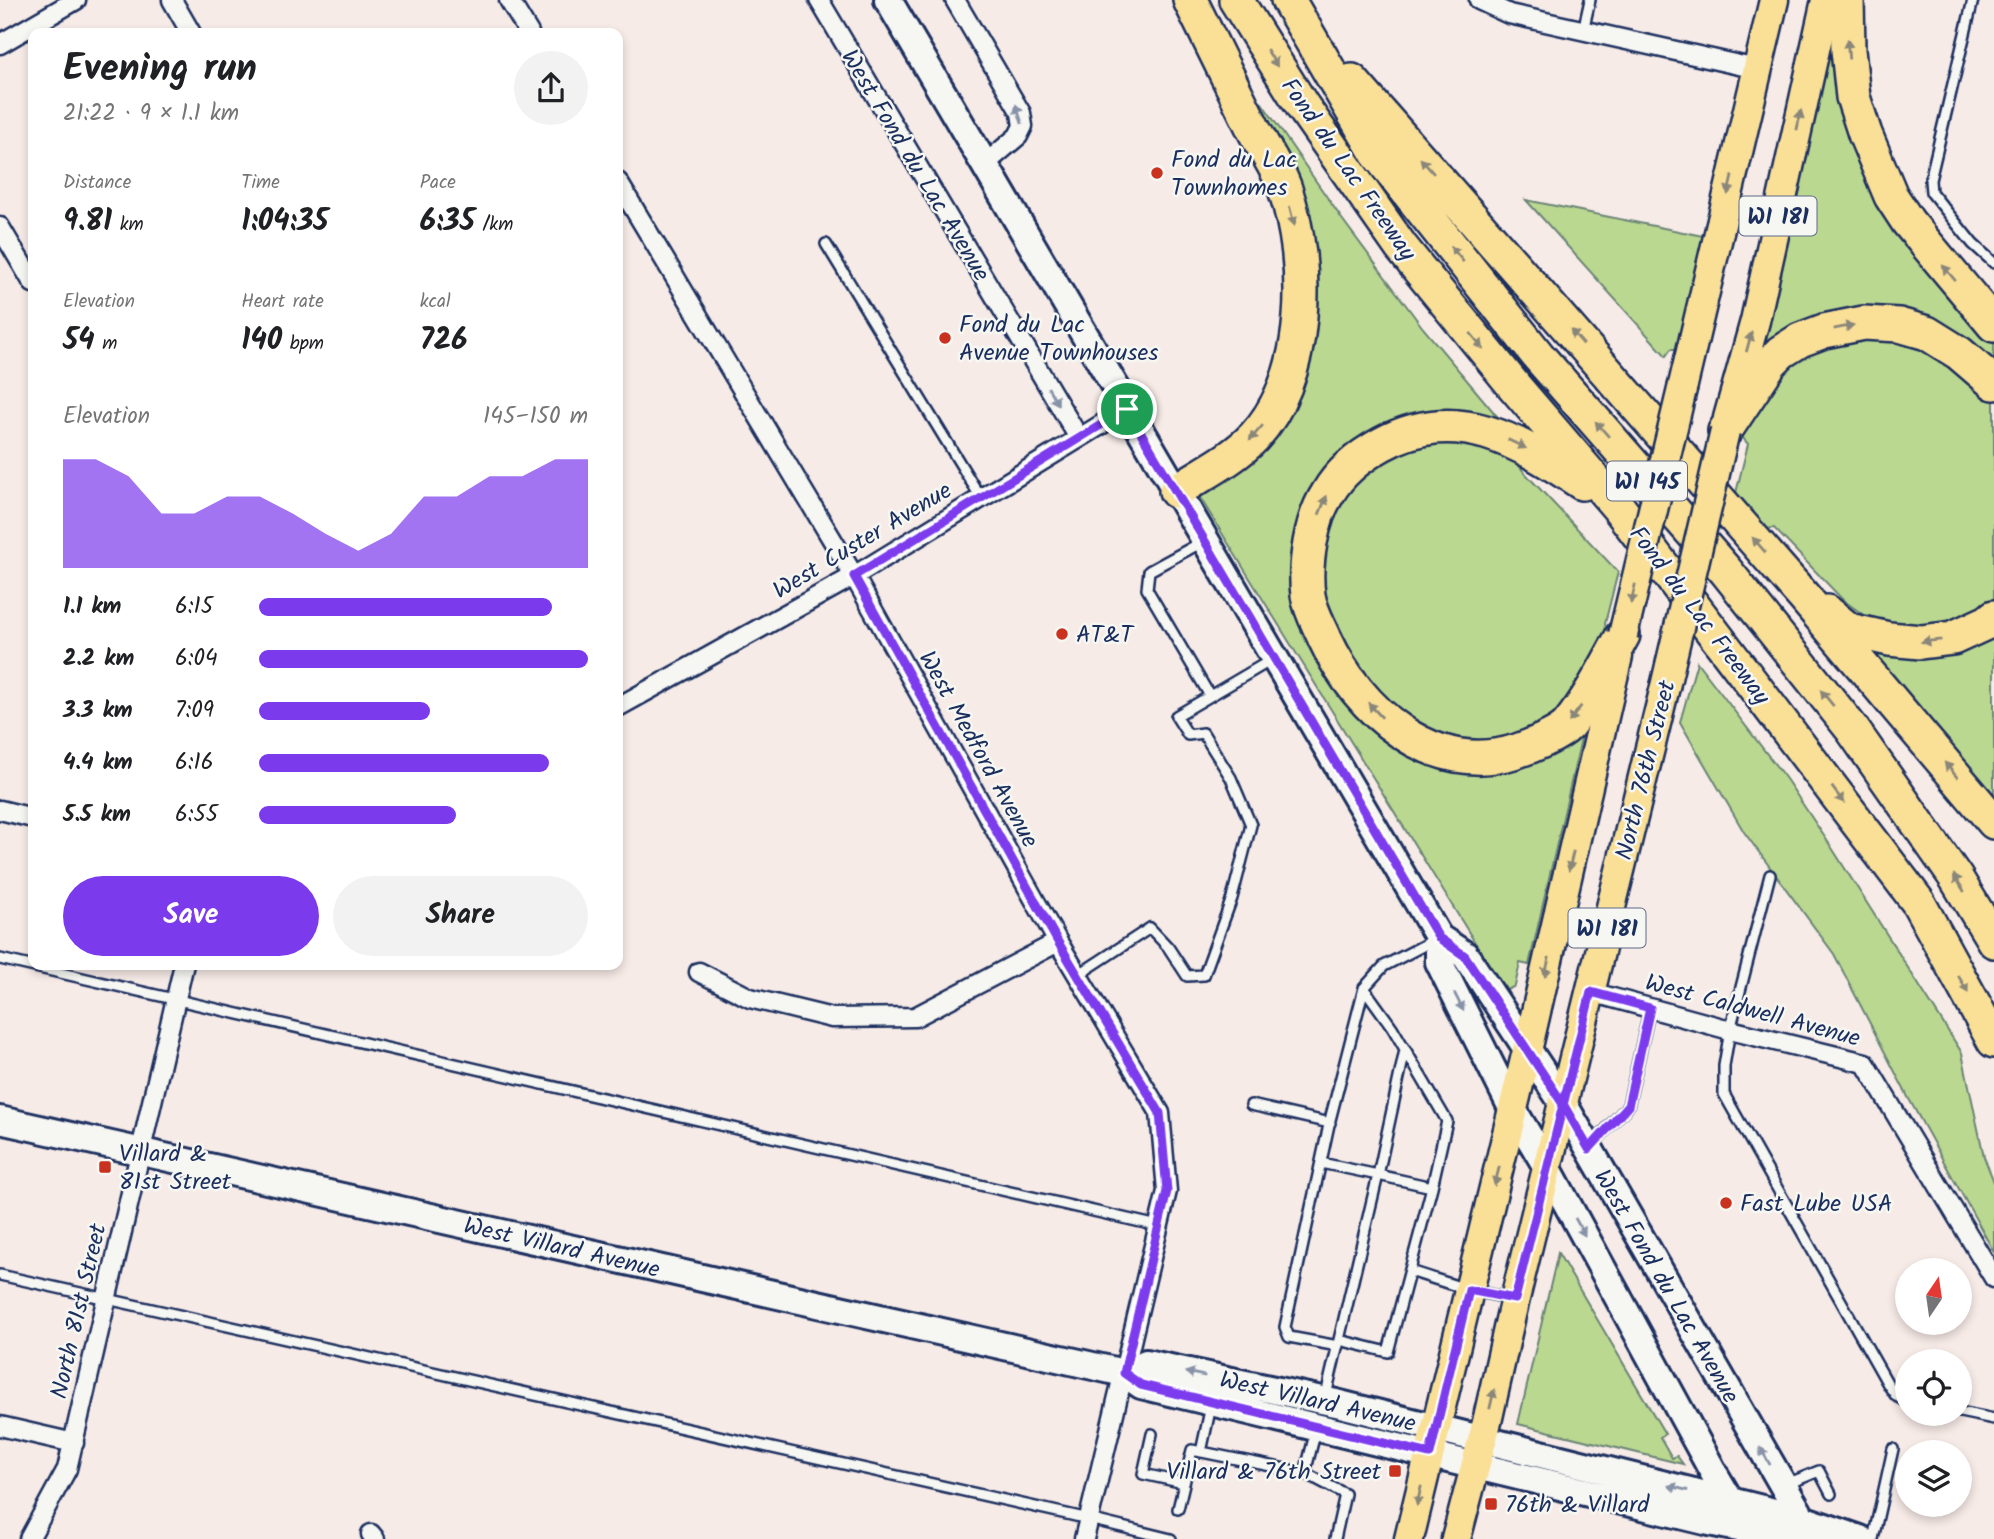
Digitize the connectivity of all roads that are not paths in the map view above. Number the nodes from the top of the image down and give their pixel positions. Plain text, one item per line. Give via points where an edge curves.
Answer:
1 (76, 0) edge
2 (172, 0) edge
3 (509, 0) edge
4 (818, 0) edge
5 (888, 0) edge
6 (955, 0) edge
7 (1190, 0) edge
8 (1236, 0) edge
9 (1479, 0) edge
10 (1590, 0) edge
11 (1774, 0) edge
12 (1826, 0) edge
13 (1847, 0) edge
14 (1973, 0) edge
15 (1294, 11) edge
16 (188, 28) edge
17 (525, 28) edge
18 (1583, 31) junction
19 (0, 44) edge
20 (1757, 69) junction
21 (984, 165) junction
22 (623, 190) edge
23 (0, 227) edge
24 (826, 244) dead end
25 (1994, 263) edge
26 (28, 275) edge
27 (1994, 325) edge
28 (1994, 383) edge
29 (1127, 409) junction
30 (1725, 431) junction
31 (1079, 438) junction
32 (1176, 491) junction
33 (981, 498) junction
34 (1618, 507) junction
35 (1205, 541) junction
36 (854, 576) junction
37 (1804, 597) junction
38 (1994, 617) edge
39 (1623, 635) junction
40 (1274, 658) junction
41 (1210, 696) junction
42 (623, 704) edge
43 (0, 810) edge
44 (28, 817) edge
45 (1994, 822) edge
46 (1770, 875) dead end
47 (1439, 938) junction
48 (1994, 941) edge
49 (1058, 942) junction
50 (0, 959) edge
51 (28, 965) edge
52 (48, 970) edge
53 (182, 970) edge
54 (699, 972) dead end
55 (1078, 975) junction
56 (1364, 988) junction
57 (1591, 992) junction
58 (175, 999) junction
59 (1650, 1008) junction
60 (1730, 1030) junction
61 (1994, 1041) edge
62 (1405, 1050) junction
63 (1527, 1051) junction
64 (1563, 1104) junction
65 (1251, 1105) dead end
66 (1513, 1110) junction
67 (0, 1120) edge
68 (1330, 1123) junction
69 (1589, 1149) junction
70 (140, 1152) junction
71 (1321, 1163) junction
72 (1547, 1167) junction
73 (1378, 1175) junction
74 (1432, 1187) junction
75 (1158, 1226) junction
76 (1410, 1271) junction
77 (0, 1275) edge
78 (1994, 1278) edge
79 (1469, 1290) junction
80 (1515, 1299) junction
81 (106, 1300) junction
82 (1338, 1343) junction
83 (1124, 1373) junction
84 (1895, 1395) edge
85 (1212, 1403) junction
86 (1972, 1414) edge
87 (1321, 1415) junction
88 (1994, 1419) edge
89 (0, 1426) edge
90 (1152, 1434) dead end
91 (1433, 1441) junction
92 (74, 1443) junction
93 (1894, 1449) dead end
94 (1201, 1452) junction
95 (1479, 1453) junction
96 (1306, 1473) junction
97 (1184, 1483) junction
98 (1782, 1486) junction
99 (1831, 1493) dead end
100 (1730, 1501) junction
101 (1178, 1509) dead end
102 (1089, 1519) junction
103 (1825, 1533) edge
104 (1750, 1535) edge
105 (29, 1539) edge
106 (1084, 1539) edge
107 (1171, 1539) edge
108 (1335, 1539) edge
109 (1409, 1539) edge
110 (1456, 1539) edge
111 (1873, 1539) edge

1 - 19 street
2 - 16 street
3 - 17 street
4 -> 31 street, West Fond du Lac Avenue
5 - 21 street, West Fond du Lac Avenue
21 -> 6 street via 1018,136 1023,125 1021,113
7 -> 32 highway via 1285,187 1298,236 1299,329 1293,360 1269,417 1240,450
8 -> 34 highway, Fond du Lac Freeway / WI 145 via 1303,107 1401,247
9 - 18 street via 1509,15
10 - 18 lane
11 - 20 main road, North 76th Street / WI 181
30 -> 12 main road, North 76th Street / WI 181 via 1755,321
27 -> 13 highway via 1891,196 1853,97
14 - 25 lane via 1930,180 1931,192
37 -> 15 highway
48 -> 15 highway, Fond du Lac Freeway / WI 145 via 1852,729 1726,571 1539,357 1377,153
18 - 20 street
20 -> 39 main road, North 76th Street / WI 181, bridge
21 - 29 street, West Fond du Lac Avenue
22 - 36 street, West Medford Avenue
23 - 26 street
24 - 33 lane
30 -> 28 highway via 1781,352 1824,331 1864,323 1899,325 1927,333
29 - 31 street, West Custer Avenue
29 - 32 street, West Fond du Lac Avenue
30 - 57 main road, North 76th Street / WI 181, bridge
31 - 33 street, West Custer Avenue
32 - 35 street, West Fond du Lac Avenue
33 - 36 street, West Custer Avenue
39 -> 34 highway via 1589,697 1567,726 1532,747 1498,757 1468,757 1440,752 1385,721 1353,687 1332,654 1308,597 1307,557 1327,493 1351,465 1399,435 1433,426 1466,427 1503,437 1539,454
34 -> 61 highway, Fond du Lac Freeway / WI 145 via 1918,902
35 - 40 street, West Fond du Lac Avenue
35 - 41 lane via 1149,571 1147,589
36 - 42 street, West Custer Avenue
36 - 49 street, West Medford Avenue
38 -> 37 highway via 1953,638 1889,639 1849,630
45 -> 37 highway
39 -> 63 main road, North 76th Street / WI 181
40 - 41 lane
40 - 47 street, West Fond du Lac Avenue
41 - 55 lane via 1176,716 1188,735 1203,733 1231,778 1251,825 1232,898 1204,975 1187,976 1150,928
43 - 44 street
46 - 60 lane
47 - 56 lane via 1384,966
47 - 63 street, West Fond du Lac Avenue via 1465,956
47 -> 66 street, West Fond du Lac Avenue via 1439,962
49 - 54 street via 915,1017 832,1018 750,998
49 - 55 street, West Medford Avenue
50 - 51 lane
52 - 58 lane
53 - 58 street, North 81st Street
55 - 75 street, West Medford Avenue via 1160,1113 1167,1191
56 - 62 lane
56 - 68 lane
57 - 59 street, West Caldwell Avenue
57 - 64 main road, North 76th Street / WI 181
58 - 70 street, North 81st Street
58 - 75 lane
59 - 60 street, West Caldwell Avenue
59 - 69 lane via 1628,1106
60 - 78 street, West Caldwell Avenue via 1865,1063
60 - 84 lane via 1724,1094
62 - 73 lane
62 - 74 lane via 1447,1121
63 - 64 street, West Fond du Lac Avenue
63 - 66 main road, North 76th Street / WI 181
64 - 69 street, West Fond du Lac Avenue
64 - 72 main road, North 76th Street / WI 181
65 - 68 lane
66 - 72 street, West Fond du Lac Avenue
66 -> 79 main road, North 76th Street / WI 181
67 - 70 street, West Villard Avenue
68 - 71 lane
98 -> 69 street, West Fond du Lac Avenue
70 - 81 street, North 81st Street
70 - 83 street, West Villard Avenue
71 - 73 lane
71 - 82 lane via 1284,1327 1289,1337
72 - 80 main road, North 76th Street / WI 181
72 -> 100 street, West Fond du Lac Avenue
73 - 74 lane
73 - 82 lane
74 - 76 lane
75 - 83 street, West Medford Avenue
76 - 79 lane
76 - 82 lane via 1388,1352
77 - 81 lane
79 - 80 lane
79 - 91 main road, North 76th Street / WI 181
95 -> 80 main road, North 76th Street / WI 181
81 - 92 street, North 81st Street
81 - 102 lane
82 - 87 lane
83 - 85 street, West Villard Avenue via 1141,1385
87 -> 83 street, West Villard Avenue via 1146,1363
83 - 102 street, West Medford Avenue
85 - 87 street, West Villard Avenue
85 - 94 lane
86 - 88 lane
87 - 91 street, West Villard Avenue
87 - 96 lane
89 - 92 street
90 - 97 lane via 1143,1474
91 - 95 street, West Villard Avenue
91 -> 109 main road, North 76th Street / WI 181
92 - 105 street, North 81st Street via 61,1483
93 - 111 lane
94 - 96 lane
94 - 97 lane via 1192,1450
100 -> 95 street, West Villard Avenue
95 - 104 street, West Villard Avenue
95 - 110 main road, North 76th Street / WI 181
96 - 108 lane via 1345,1494
97 - 101 lane
98 - 99 lane via 1819,1471
98 - 103 street, West Fond du Lac Avenue
100 - 103 street, West Villard Avenue
100 - 104 street, West Fond du Lac Avenue
102 - 106 street, West Medford Avenue
102 - 107 lane
103 - 104 street, West Villard Avenue

